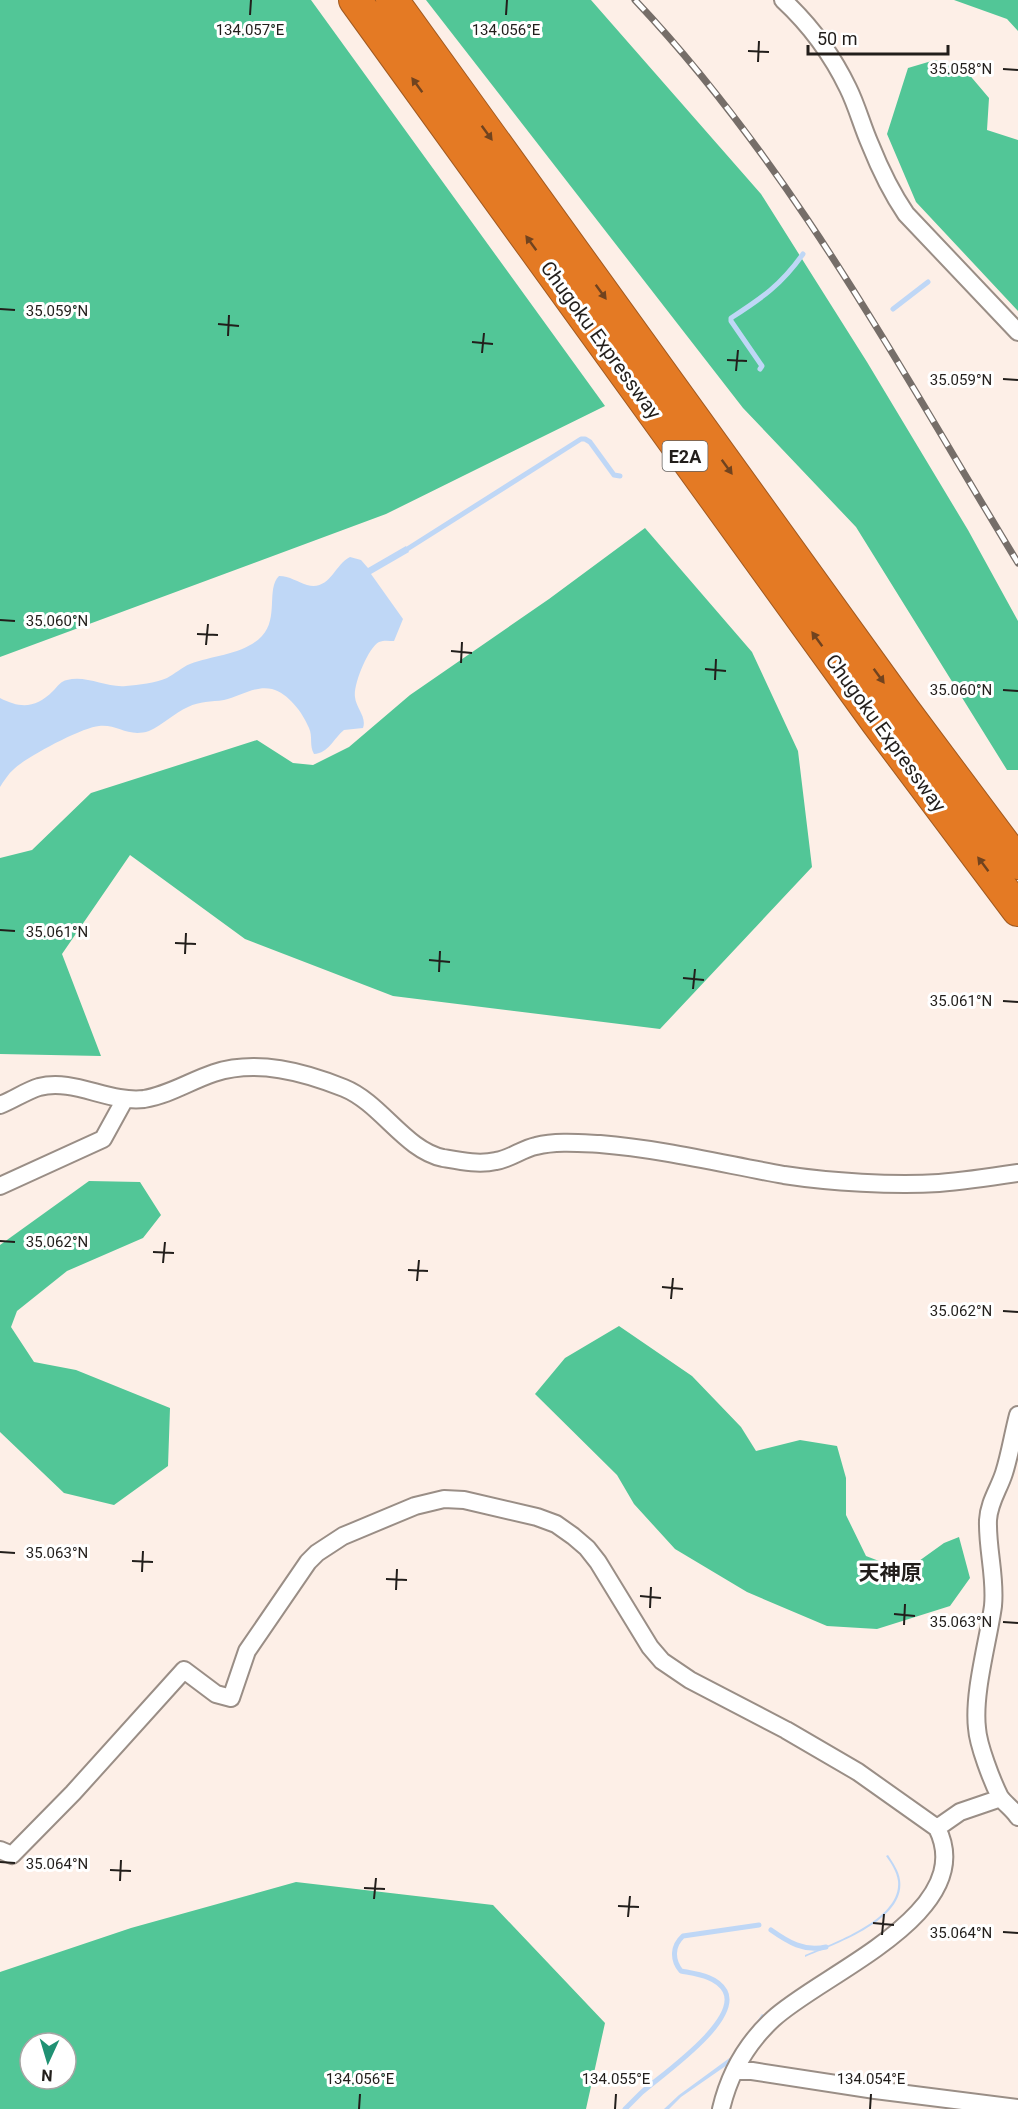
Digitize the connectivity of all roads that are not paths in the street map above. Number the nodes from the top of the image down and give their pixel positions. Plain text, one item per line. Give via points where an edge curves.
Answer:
1 (356, 0) edge
2 (392, 0) edge
3 (783, 0) edge
4 (1018, 332) edge
5 (1018, 863) edge
6 (1018, 910) edge
7 (125, 1100) junction
8 (0, 1105) edge
9 (1018, 1173) edge
10 (0, 1186) edge
11 (1018, 1415) edge
12 (1001, 1798) junction
13 (1018, 1817) edge
14 (937, 1828) junction
15 (0, 1850) edge
16 (735, 2071) junction
17 (1018, 2108) edge
18 (721, 2109) edge

6 -> 1 highway, Chugoku Expressway / E2A via 877,722
2 -> 5 highway, Chugoku Expressway / E2A
3 - 4 street via 829,53 849,90 892,193 906,213
7 - 8 street via 69,1086 39,1087
7 - 9 street via 164,1094 215,1073 242,1067 272,1067 347,1089 374,1106 412,1142 439,1157 470,1162 497,1161 534,1146 558,1143 646,1149 786,1175 870,1183 935,1184
7 - 10 street via 103,1139
11 - 12 street via 988,1518 993,1604 976,1727
12 - 13 street
12 - 14 street via 960,1812
14 - 15 street via 858,1772 662,1661 598,1562 587,1548 556,1524 464,1500 444,1499 415,1506 328,1544 308,1562 247,1651 231,1698 216,1694 184,1670 74,1793 12,1855
14 - 16 street via 944,1841 945,1858 943,1877 934,1895 894,1934 773,2019
16 - 17 street
16 - 18 street

